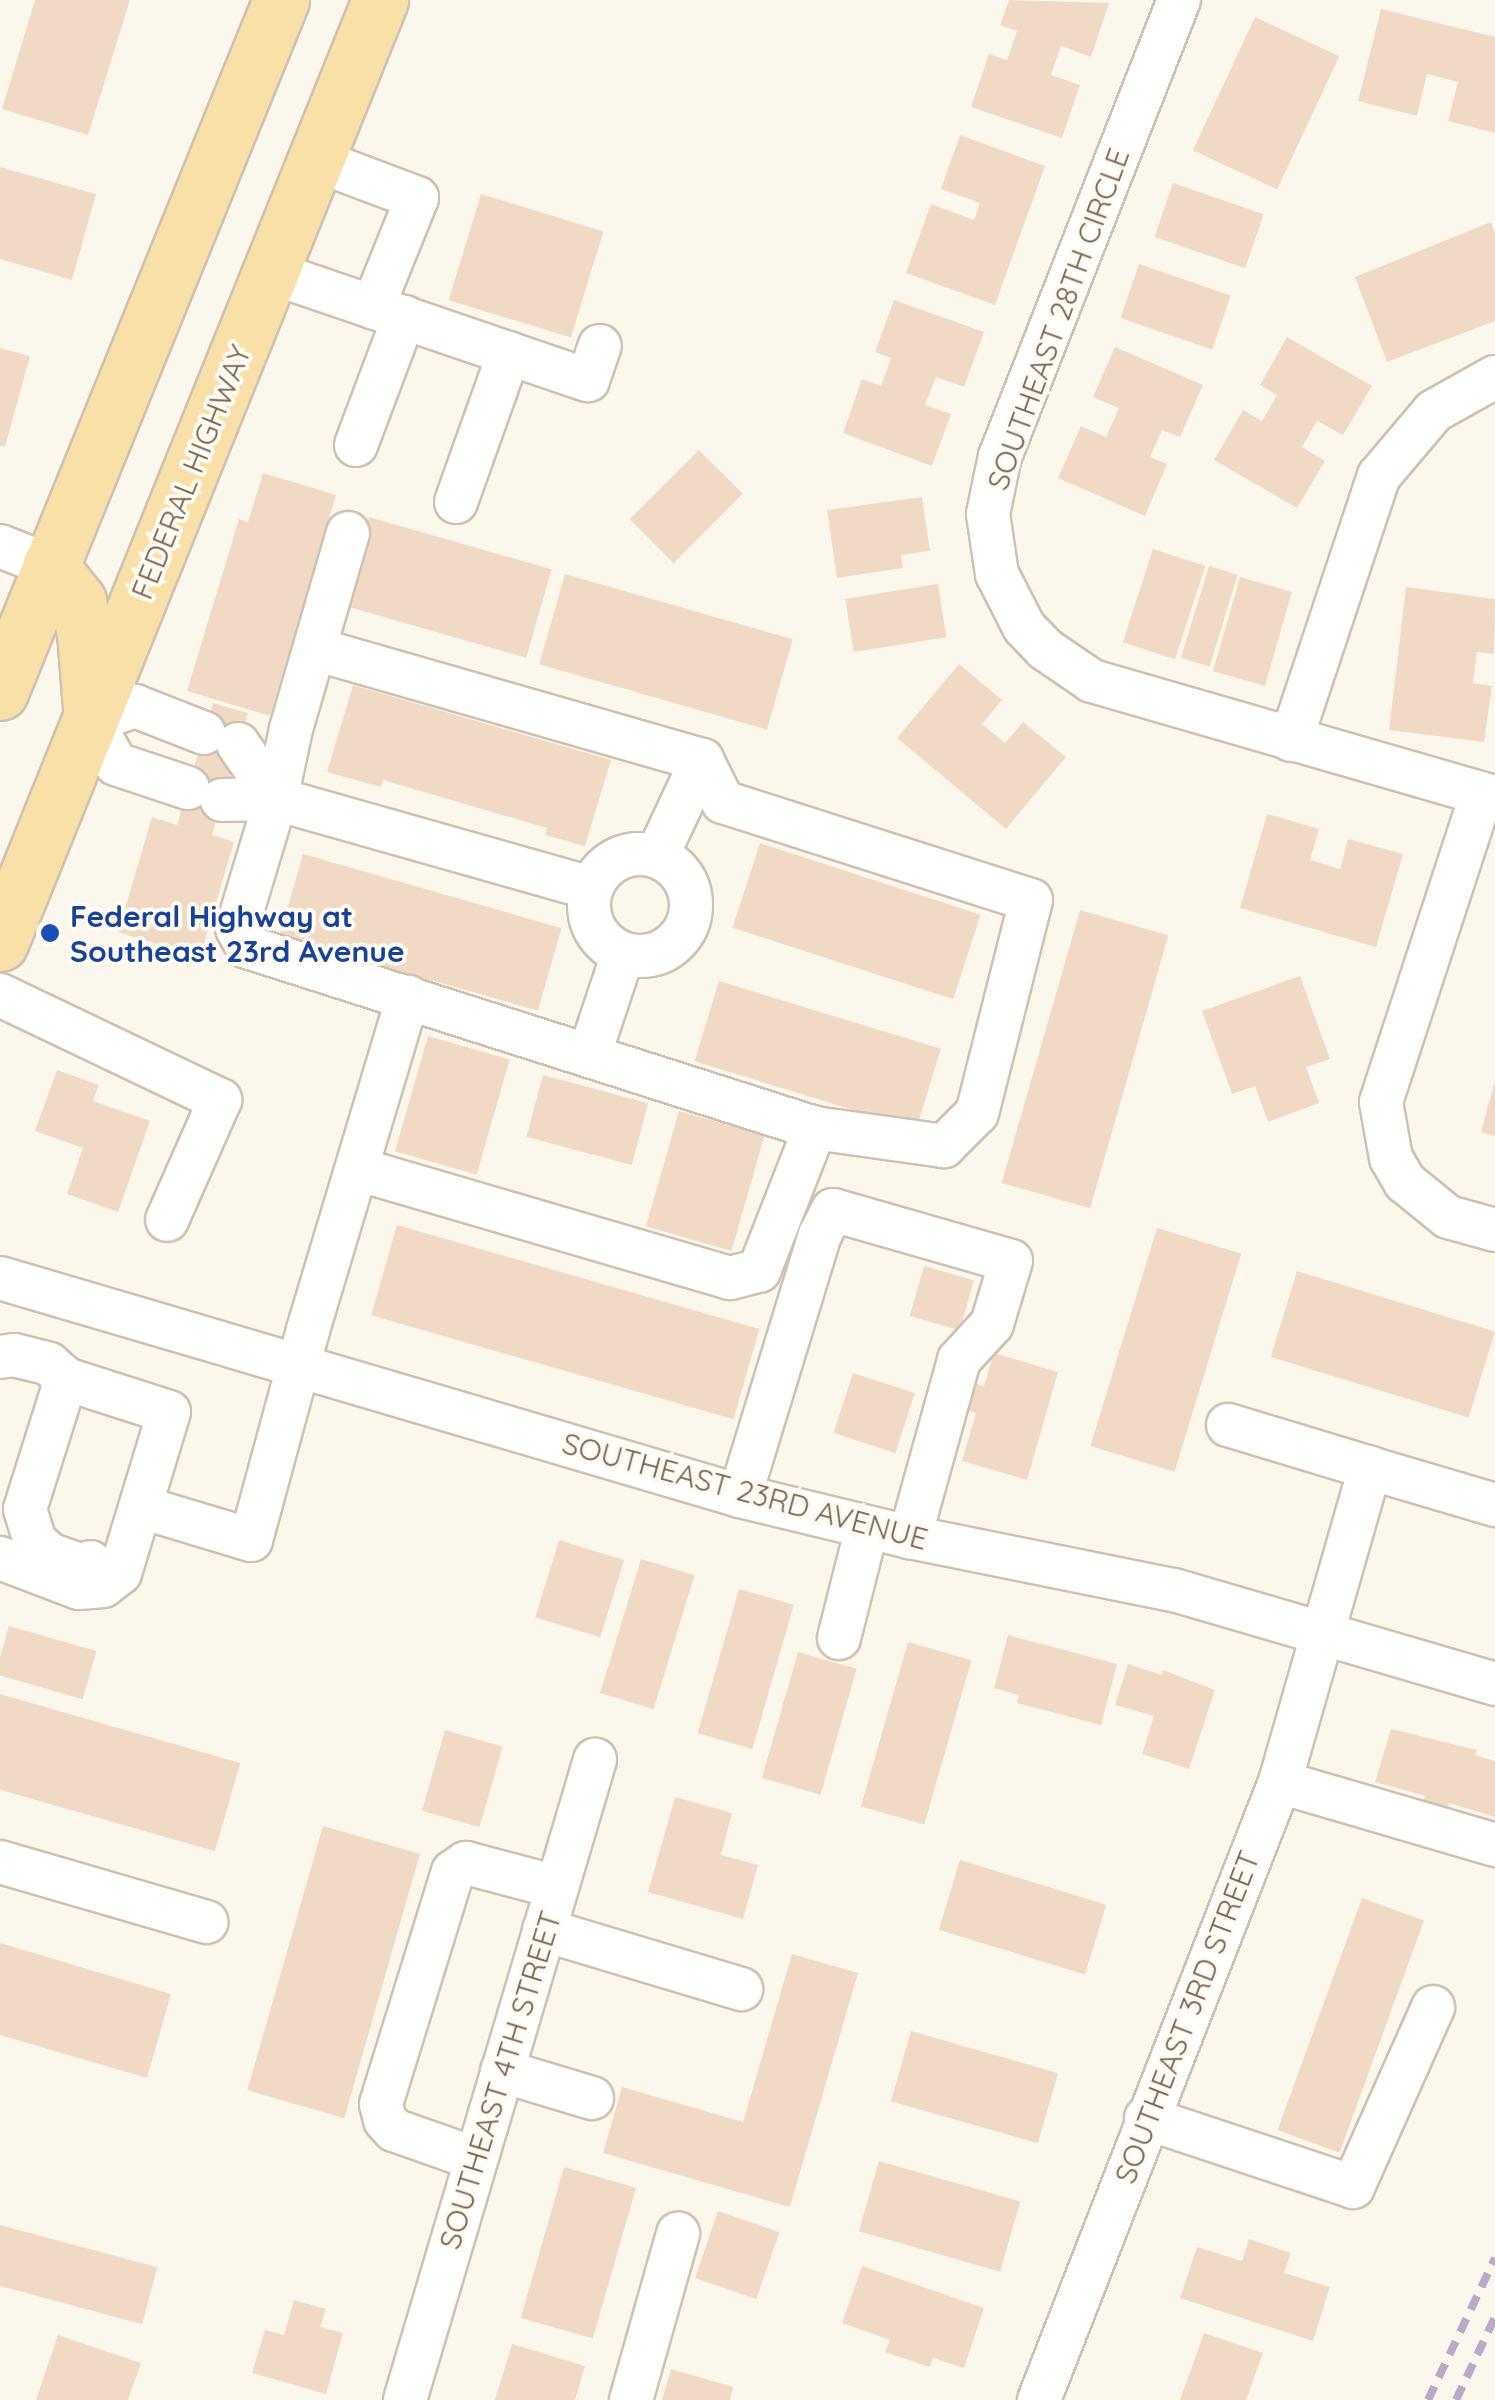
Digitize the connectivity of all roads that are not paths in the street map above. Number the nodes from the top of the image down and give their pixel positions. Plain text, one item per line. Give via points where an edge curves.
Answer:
1 (280, 0) edge
2 (342, 0) edge
3 (380, 0) edge
4 (1179, 0) edge
5 (318, 153) junction
6 (270, 272) junction
7 (388, 312) junction
8 (600, 346) dead end
9 (509, 353) junction
10 (1495, 377) edge
11 (356, 445) dead end
12 (456, 502) dead end
13 (348, 533) dead end
14 (0, 546) edge
15 (50, 566) junction
16 (13, 623) edge
17 (315, 649) junction
18 (0, 692) edge
19 (92, 720) junction
20 (1291, 740) junction
21 (702, 760) junction
22 (1488, 797) edge
23 (276, 798) junction
24 (657, 856) junction
25 (590, 888) junction
26 (0, 943) edge
27 (623, 954) junction
28 (0, 995) edge
29 (408, 997) junction
30 (589, 1056) junction
31 (815, 1128) junction
32 (356, 1169) junction
33 (167, 1220) dead end
34 (1495, 1230) edge
35 (0, 1278) edge
36 (0, 1357) edge
37 (298, 1364) junction
38 (66, 1379) junction
39 (1228, 1425) dead end
40 (1370, 1468) junction
41 (740, 1496) junction
42 (1495, 1505) edge
43 (136, 1524) junction
44 (867, 1527) junction
45 (910, 1537) junction
46 (0, 1558) edge
47 (1325, 1631) junction
48 (839, 1638) dead end
49 (1495, 1684) edge
50 (594, 1760) dead end
51 (1280, 1782) junction
52 (1495, 1845) edge
53 (0, 1862) edge
54 (557, 1888) junction
55 (206, 1922) dead end
56 (544, 1930) junction
57 (741, 1988) dead end
58 (1433, 2007) dead end
59 (502, 2071) junction
60 (592, 2098) dead end
61 (1146, 2118) junction
62 (476, 2159) junction
63 (678, 2234) dead end
64 (405, 2400) edge
65 (630, 2400) edge
66 (1039, 2400) edge

1 - 15 main road
2 - 5 main road via 320,54
3 - 5 main road, FEDERAL HIGHWAY
4 - 20 street, SOUTHEAST 28TH CIRCLE via 1000,456 988,514 990,544 1024,627 1068,668
5 - 6 main road, FEDERAL HIGHWAY
5 - 7 street via 416,198
6 - 7 street
6 - 19 main road, FEDERAL HIGHWAY
7 - 9 street
7 - 11 street
8 - 9 street via 588,380
9 - 12 street
10 - 20 street via 1434,411 1379,476
13 - 17 street
14 - 15 street
15 - 16 main road
15 - 19 main road via 78,601
16 - 18 main road
17 - 21 street
17 - 23 street
19 - 23 street via 116,764 205,794
19 - 23 street via 135,706 221,738
19 - 26 main road, FEDERAL HIGHWAY
20 - 22 street, SOUTHEAST 28TH CIRCLE
21 - 24 street
21 - 31 street via 722,802 1031,900 977,1113 944,1146
22 - 34 street, SOUTHEAST 28TH CIRCLE via 1381,1102 1391,1158 1425,1203
23 - 25 street
23 - 29 street via 237,928 247,947
24 - 25 street via 617,858
24 - 27 street via 686,882 689,922 663,951
25 - 27 street via 594,927
27 - 30 street
28 - 33 street via 220,1100
29 - 30 street
29 - 32 street
30 - 31 street
31 - 32 street via 759,1271 730,1278
32 - 37 street
35 - 37 street, SOUTHEAST 23RD AVENUE
36 - 38 street via 49,1364
37 - 41 street, SOUTHEAST 23RD AVENUE
37 - 43 street via 251,1540
38 - 43 street via 169,1412
38 - 43 street via 26,1509 35,1541 49,1554 80,1564 100,1560
39 - 40 street
40 - 42 street
40 - 47 street, SOUTHEAST 3RD STREET
41 - 44 street, SOUTHEAST 23RD AVENUE
41 - 45 street via 833,1210 1011,1261 992,1324 959,1360
43 - 46 street via 120,1573 102,1586 78,1588
44 - 45 street, SOUTHEAST 23RD AVENUE
44 - 48 street
45 - 47 street, SOUTHEAST 23RD AVENUE via 1086,1570
47 - 49 street, SOUTHEAST 23RD AVENUE
47 - 51 street, SOUTHEAST 3RD STREET
50 - 54 street, SOUTHEAST 4TH STREET
51 - 52 street
51 - 61 street, SOUTHEAST 3RD STREET
53 - 55 street
54 - 56 street, SOUTHEAST 4TH STREET
54 - 62 street via 466,1863 453,1872 386,2085 381,2104 394,2130
56 - 57 street
56 - 59 street, SOUTHEAST 4TH STREET
58 - 61 street via 1353,2187
59 - 60 street
59 - 62 street, SOUTHEAST 4TH STREET
61 - 66 street, SOUTHEAST 3RD STREET
62 - 64 street, SOUTHEAST 4TH STREET
63 - 65 street

